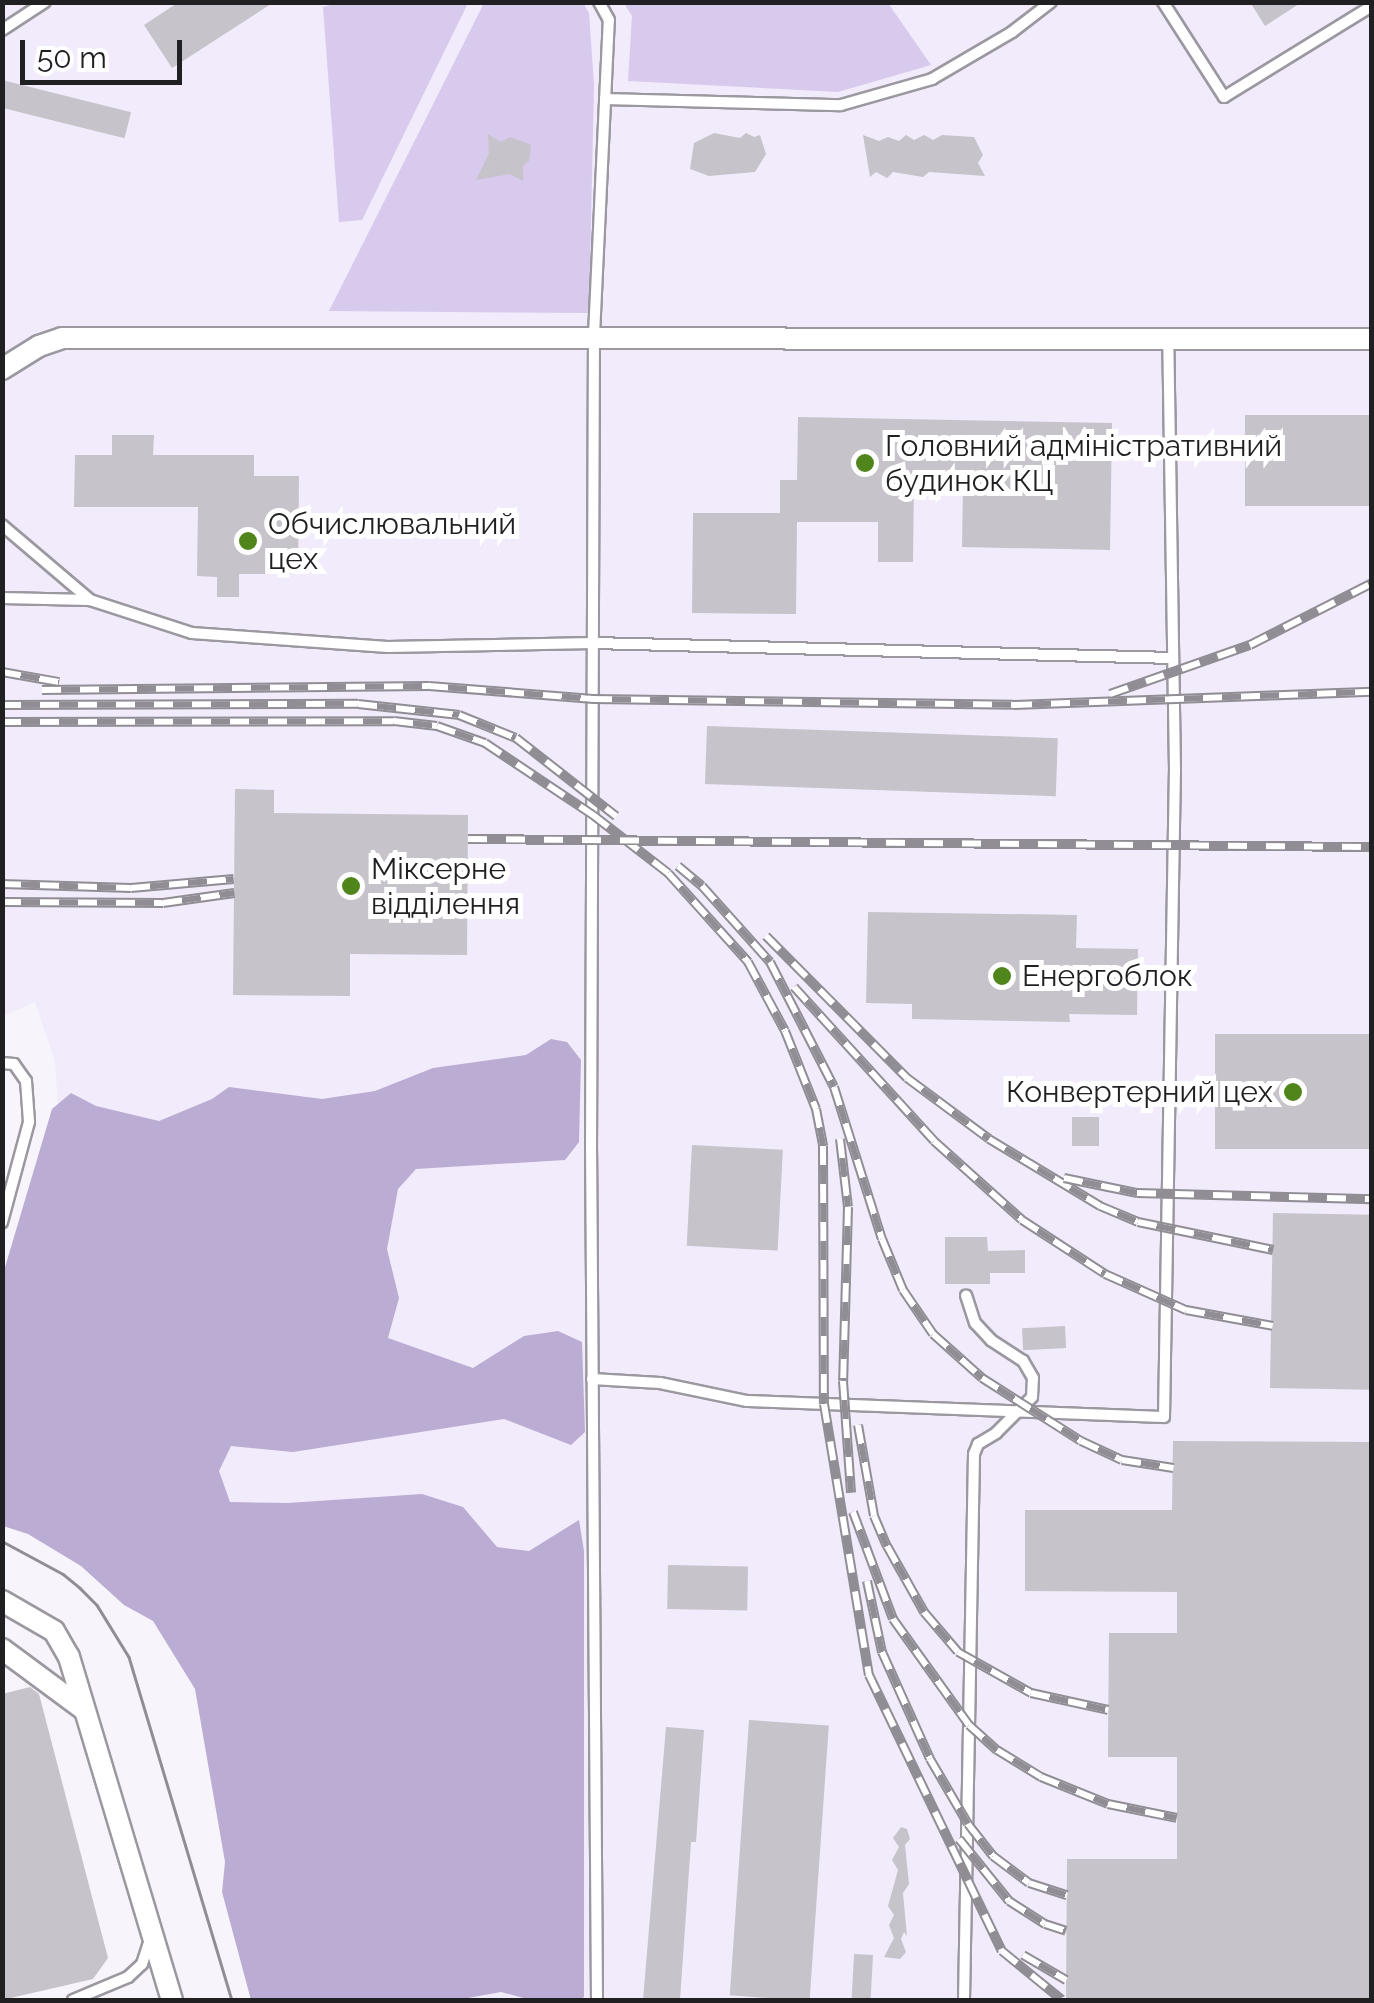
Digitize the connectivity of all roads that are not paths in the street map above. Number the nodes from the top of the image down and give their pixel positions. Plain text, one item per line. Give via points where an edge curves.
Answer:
1 (45, 2) edge
2 (600, 2) edge
3 (1051, 2) edge
4 (1162, 2) edge
5 (1372, 6) edge
6 (2, 30) edge
7 (606, 99) junction
8 (594, 336) junction
9 (1168, 339) junction
10 (1372, 339) edge
11 (2, 369) edge
12 (2, 525) edge
13 (2, 598) edge
14 (90, 600) junction
15 (593, 643) junction
16 (1173, 658) junction
17 (2, 1063) edge
18 (2, 1222) edge
19 (966, 1296) dead end
20 (592, 1379) junction
21 (1018, 1412) junction
22 (2, 1601) edge
23 (2, 1648) edge
24 (83, 1709) junction
25 (152, 1934) junction
26 (73, 2000) edge
27 (172, 2000) edge
28 (597, 2000) edge
29 (964, 2000) edge

1 - 6 lane
2 - 7 lane via 609,20
3 - 7 lane via 932,79 841,105
4 - 5 lane via 1224,98
7 - 8 lane
8 - 9 street
8 - 11 street via 62,338
8 - 15 lane
9 - 10 street
9 - 16 lane
12 - 14 lane
13 - 14 lane
14 - 15 lane via 192,634 388,647
15 - 16 lane
15 - 20 lane
16 - 21 lane via 1164,1417
17 - 18 lane via 14,1064 26,1081 29,1122
19 - 21 lane via 974,1322 1023,1360 1034,1378 1032,1397
20 - 21 lane via 747,1401
20 - 28 lane
21 - 29 lane via 974,1454
22 - 24 street via 54,1631
23 - 24 street
24 - 25 street
25 - 26 lane via 142,1964 128,1976
25 - 27 street

